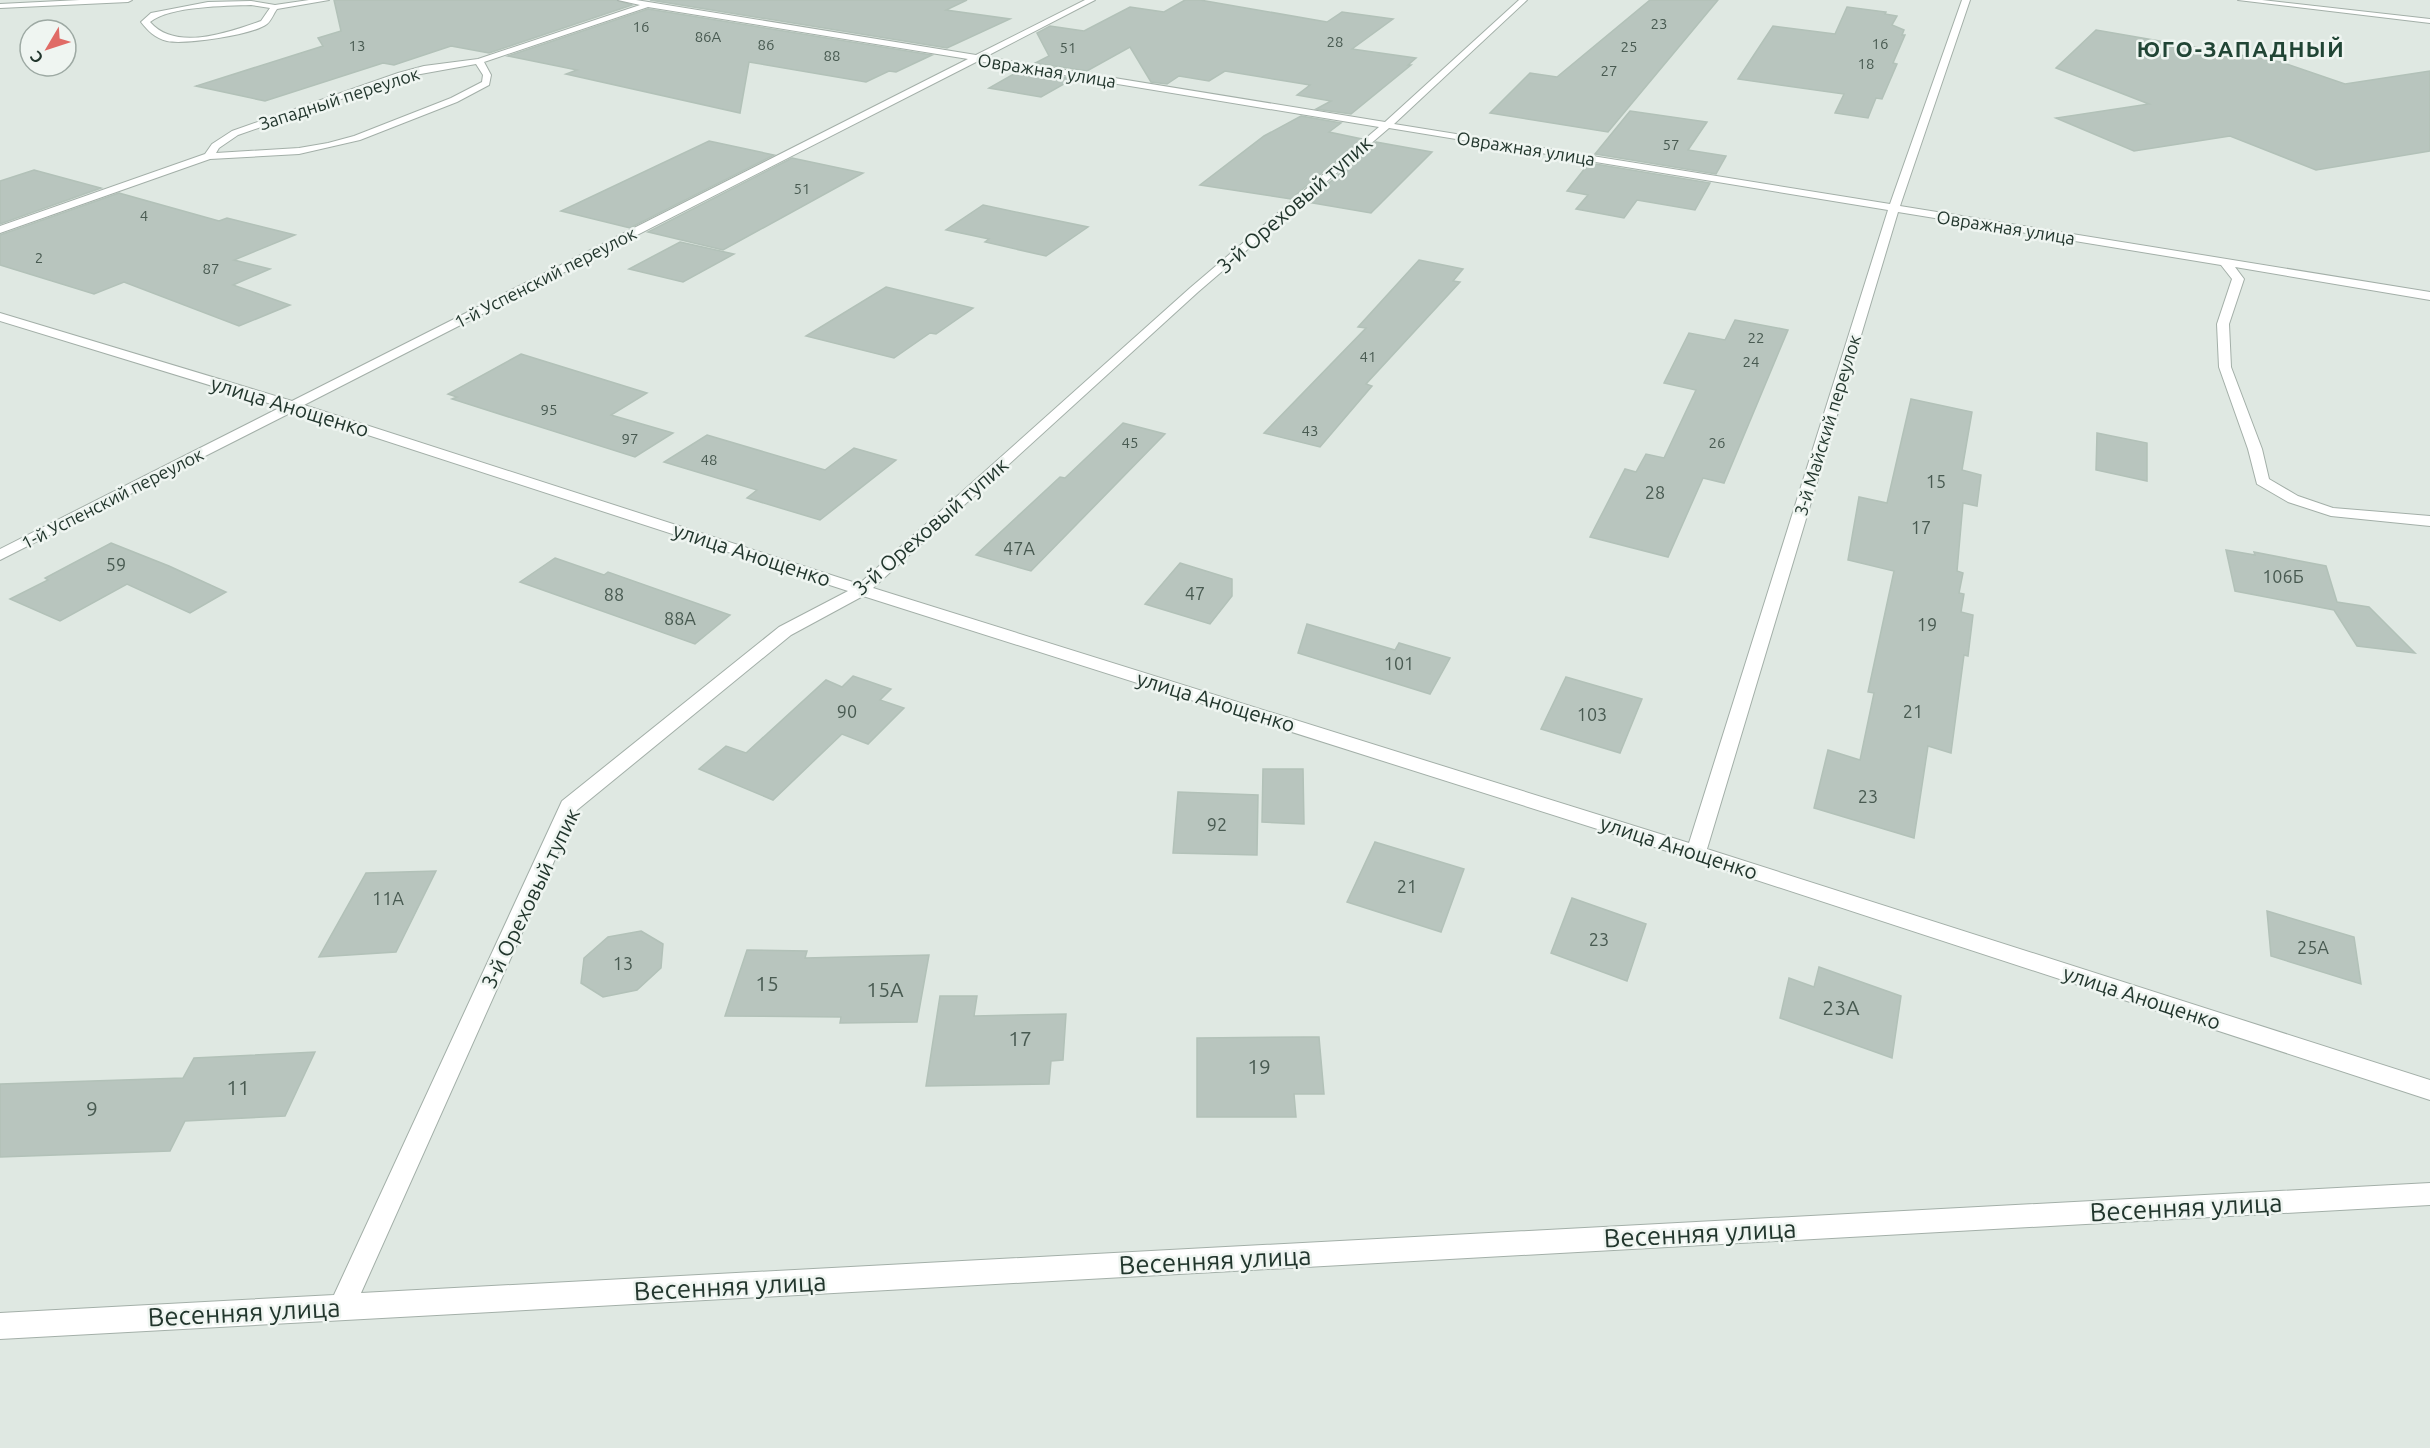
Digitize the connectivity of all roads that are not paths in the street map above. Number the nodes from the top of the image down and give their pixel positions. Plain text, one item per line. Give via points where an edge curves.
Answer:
1 (128, 0) edge
2 (325, 0) edge
3 (622, 0) edge
4 (1091, 0) edge
5 (1523, 0) edge
6 (1966, 0) edge
7 (2242, 0) edge
8 (2324, 0) edge
9 (649, 5) junction
10 (0, 6) edge
11 (275, 7) junction
12 (2326, 9) junction
13 (2430, 21) edge
14 (974, 58) junction
15 (479, 62) junction
16 (1387, 125) junction
17 (209, 156) junction
18 (1894, 209) junction
19 (0, 230) edge
20 (2225, 263) junction
21 (2430, 296) edge
22 (0, 317) edge
23 (293, 406) junction
24 (2430, 521) edge
25 (0, 555) edge
26 (862, 590) junction
27 (1696, 853) junction
28 (2430, 1090) edge
29 (2430, 1194) edge
30 (342, 1307) junction
31 (0, 1326) edge

1 - 10 street
2 - 11 street
3 - 9 street, Овражная улица
4 - 14 street, 1-й Успенский переулок
5 - 16 street, 3-й Ореховый тупик
6 - 18 street, 3-й Майский переулок
7 - 12 street
8 - 12 street
9 - 14 street, Овражная улица
9 - 15 street, Западный переулок
11 - 11 street via 264,23 208,37 171,39 158,35 145,21 163,12 208,4
12 - 13 street
14 - 16 street, Овражная улица
14 - 23 street, 1-й Успенский переулок
15 - 17 street, Западный переулок via 401,75 264,121 235,133 215,146
15 - 17 street, Западный переулок via 487,75 486,83 454,100 357,138 299,151
16 - 18 street, Овражная улица
16 - 26 street, 3-й Ореховый тупик via 1194,290
17 - 19 street, Западный переулок
18 - 20 street, Овражная улица
18 - 27 street, 3-й Майский переулок
20 - 21 street, Овражная улица
20 - 24 street via 2238,279 2223,324 2225,367 2262,481 2293,499 2331,512
22 - 23 street, улица Анощенко
23 - 25 street, 1-й Успенский переулок
23 - 26 street, улица Анощенко
26 - 27 street, улица Анощенко
26 - 30 street, 3-й Ореховый тупик via 784,631 569,806
27 - 28 street, улица Анощенко
29 - 30 street, Весенняя улица
30 - 31 street, Весенняя улица

